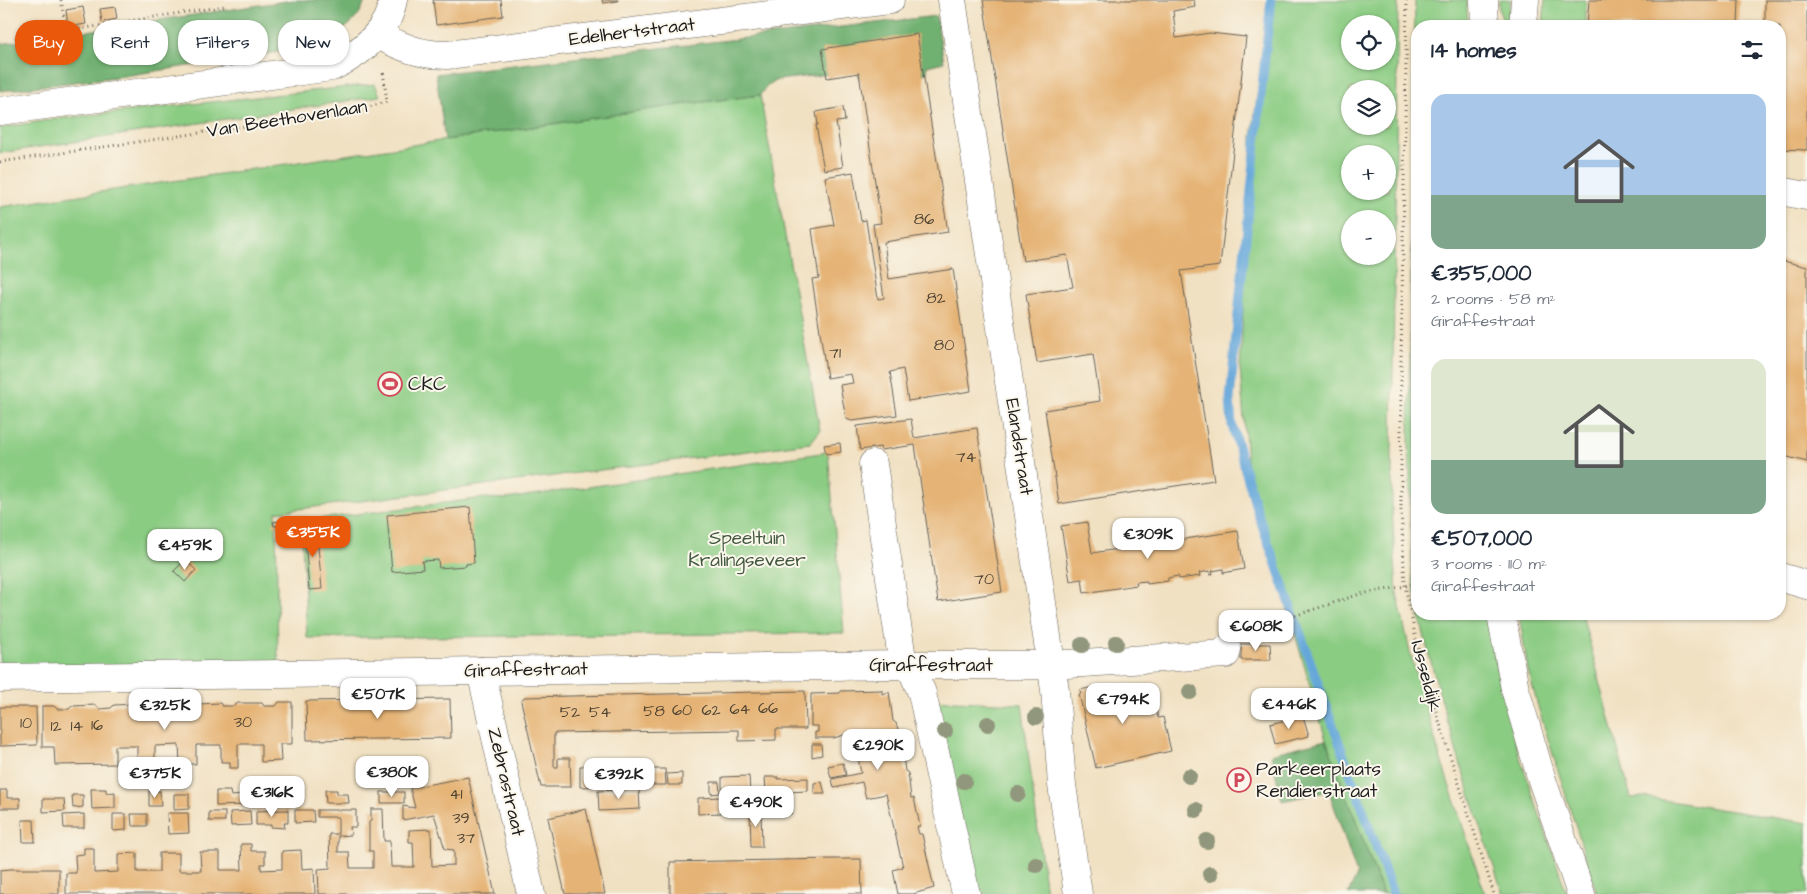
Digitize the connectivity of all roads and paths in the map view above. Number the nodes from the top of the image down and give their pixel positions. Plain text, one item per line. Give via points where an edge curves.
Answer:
1 (61, 0) edge
2 (393, 0) edge
3 (890, 0) edge
4 (952, 0) edge
5 (1407, 0) edge
6 (1484, 0) edge
7 (1525, 0) edge
8 (225, 6) dead end
9 (64, 20) edge
10 (1485, 20) edge
11 (1523, 20) edge
12 (83, 28) edge
13 (378, 35) junction
14 (0, 111) edge
15 (0, 162) edge
16 (1786, 192) edge
17 (1807, 196) edge
18 (872, 464) dead end
19 (1786, 578) edge
20 (1411, 584) edge
21 (1807, 584) edge
22 (1404, 585) junction
23 (1411, 617) edge
24 (1412, 620) edge
25 (1502, 620) edge
26 (1276, 622) dead end
27 (1227, 649) dead end
28 (906, 665) junction
29 (1051, 665) junction
30 (481, 671) junction
31 (0, 678) edge
32 (531, 894) edge
33 (966, 894) edge
34 (1078, 894) edge
35 (1494, 894) edge
36 (1581, 894) edge

1 - 9 path
2 - 13 street via 391,14
3 - 13 street, Edelhertstraat via 447,56 408,50
4 - 29 street, Elandstraat
5 - 22 path, IJsseldijk via 1401,363
6 - 10 street
7 - 11 street
8 - 12 path
13 - 14 street via 353,57 332,67
13 - 15 path, Van Beethovenlaan via 387,102 357,110
16 - 17 street
18 - 28 street
19 - 21 street
20 - 22 path
22 - 23 path, IJsseldijk
22 - 26 path via 1360,594
24 - 35 path, IJsseldijk via 1434,705
25 - 36 street via 1515,689
27 - 29 street, Giraffestraat via 1226,654
28 - 29 street, Giraffestraat
28 - 30 street, Giraffestraat
28 - 33 street via 922,693
29 - 34 street, Elandstraat via 1056,690 1062,785
30 - 31 street, Giraffestraat
30 - 32 street, Zebrastraat

